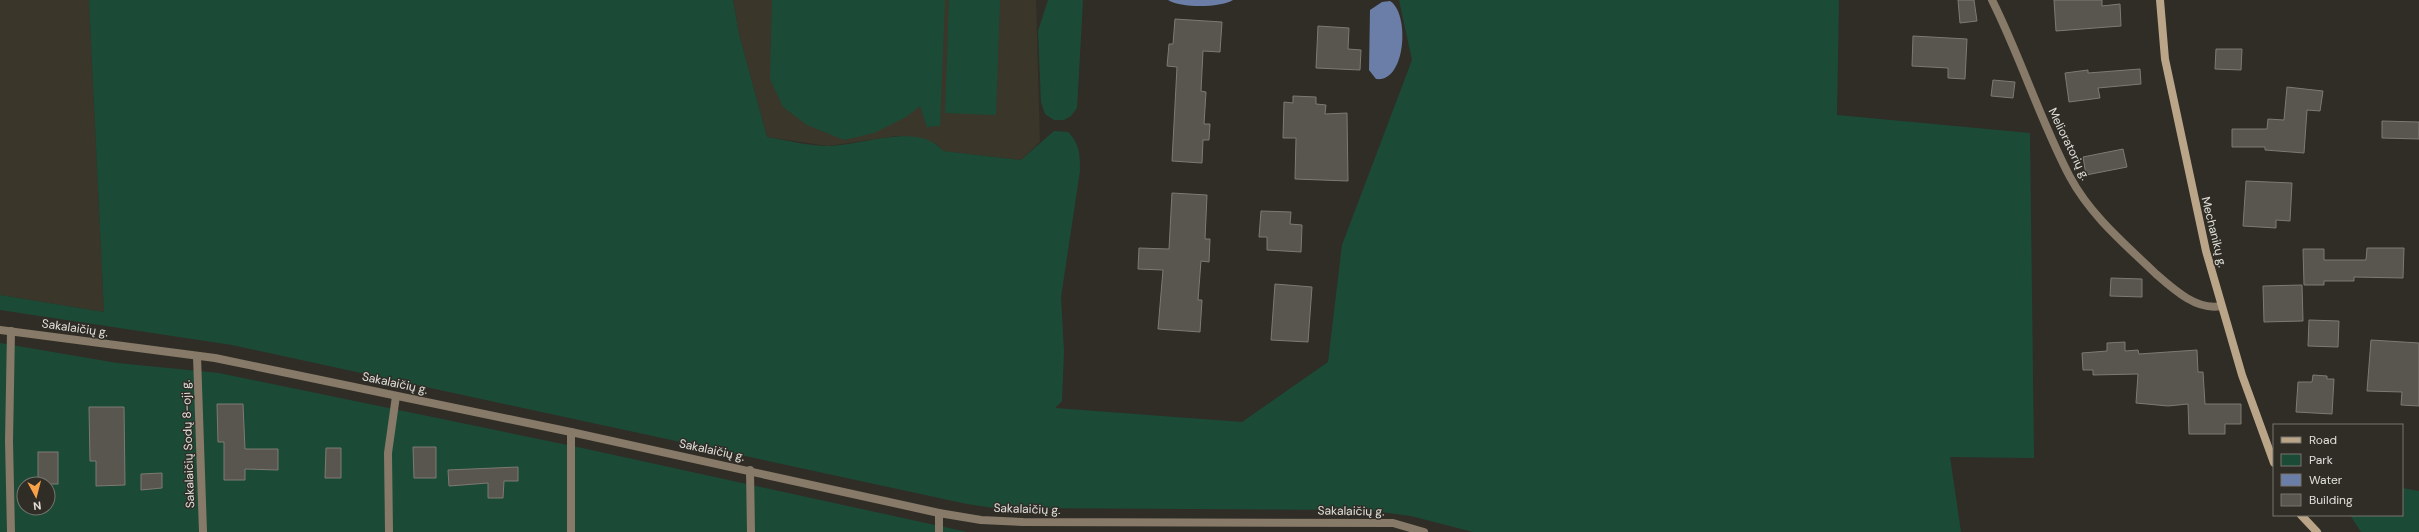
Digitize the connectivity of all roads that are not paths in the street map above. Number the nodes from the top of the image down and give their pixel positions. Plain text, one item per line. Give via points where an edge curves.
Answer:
1 (1992, 0) edge
2 (2160, 0) edge
3 (2221, 306) junction
4 (0, 330) edge
5 (11, 331) junction
6 (197, 356) junction
7 (396, 396) junction
8 (571, 432) junction
9 (2273, 460) edge
10 (750, 470) junction
11 (939, 513) junction
12 (2302, 516) edge
13 (11, 532) edge
14 (203, 532) edge
15 (389, 532) edge
16 (571, 532) edge
17 (751, 532) edge
18 (939, 532) edge
19 (1424, 532) edge
20 (2317, 532) edge

1 - 3 street, Melioratorių g. via 2070,178 2090,207 2108,229 2170,287 2202,306
2 - 3 main road, Mechanikų g. via 2165,59 2206,251
3 - 9 main road, Mechanikų g.
4 - 5 street, Sakalaičių g.
5 - 6 street, Sakalaičių g.
5 - 13 street
6 - 7 street, Sakalaičių g.
6 - 14 street, Sakalaičių Sodų 8-oji g.
7 - 8 street, Sakalaičių g.
7 - 15 street via 388,453
8 - 10 street, Sakalaičių g.
8 - 16 street
10 - 11 street, Sakalaičių g.
10 - 17 street
11 - 18 street
11 - 19 street, Sakalaičių g. via 981,520 1023,522 1394,523
12 - 20 main road

